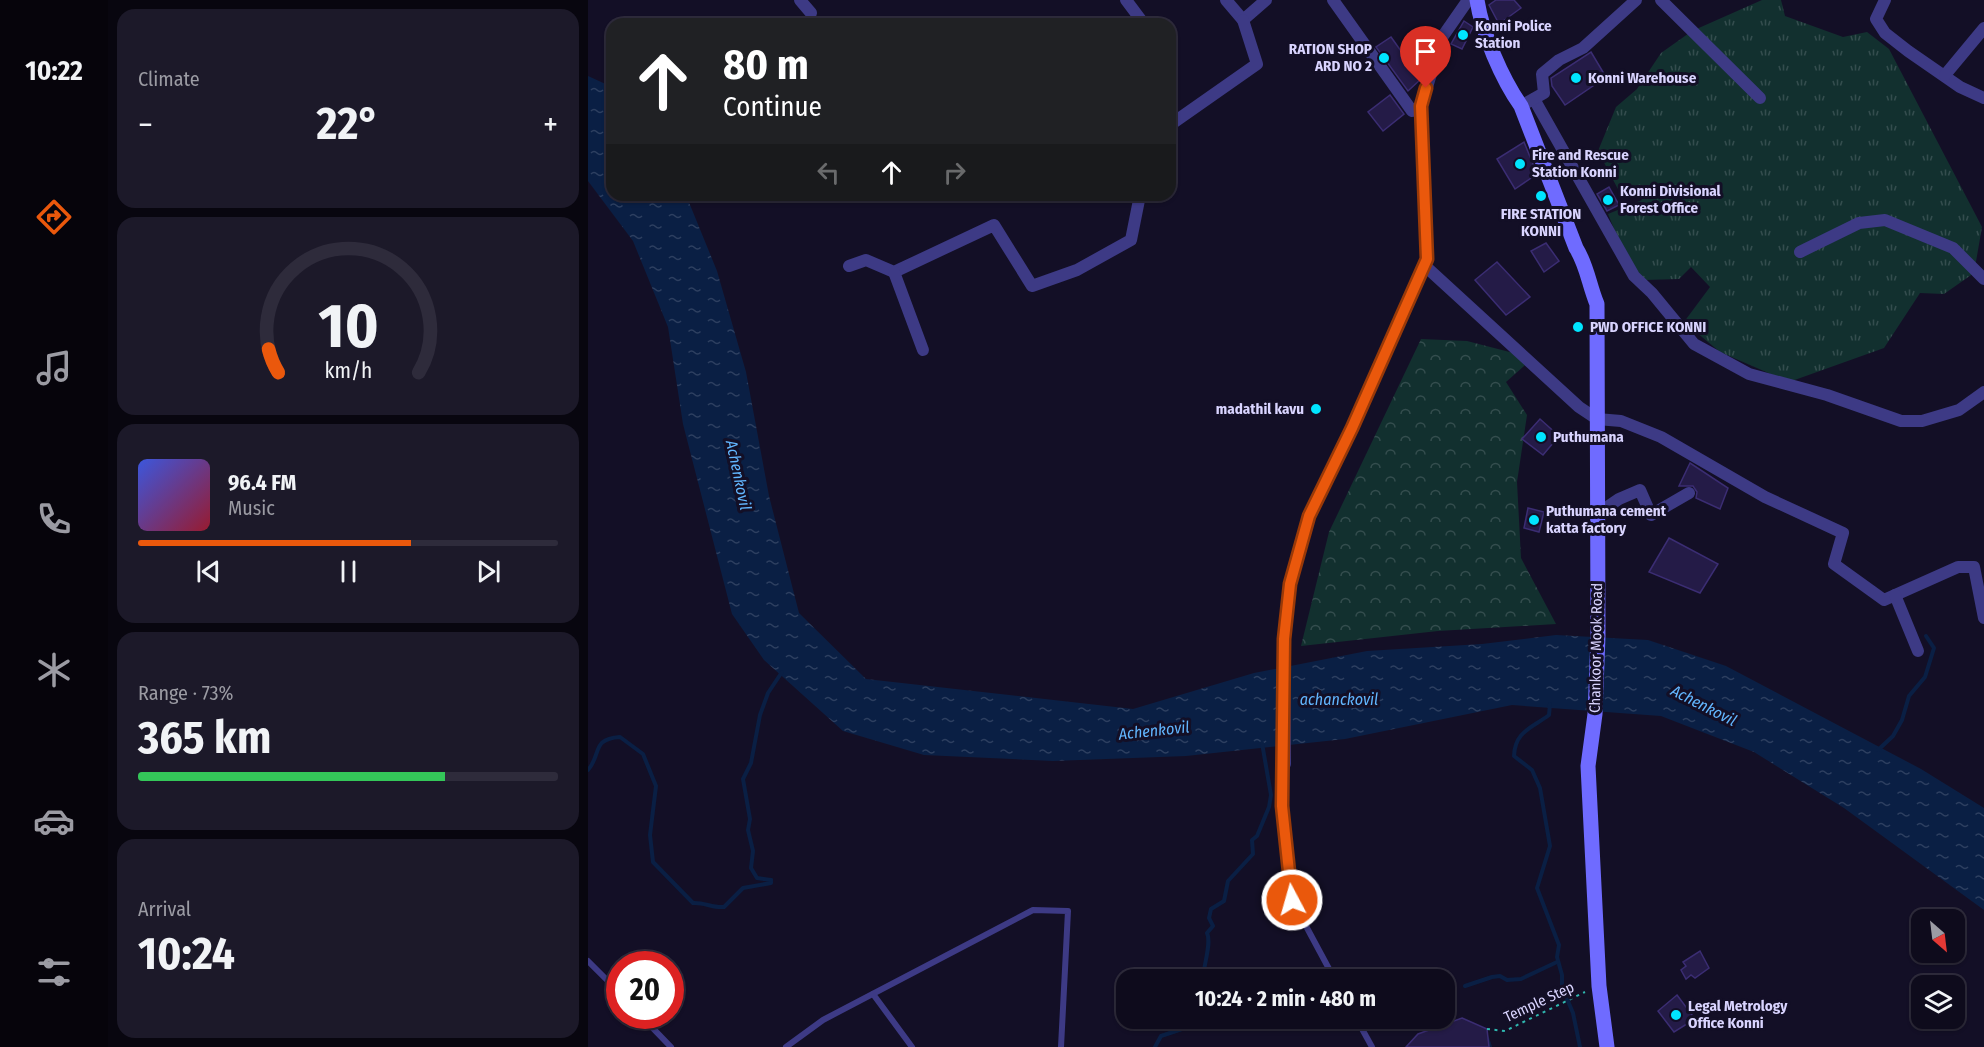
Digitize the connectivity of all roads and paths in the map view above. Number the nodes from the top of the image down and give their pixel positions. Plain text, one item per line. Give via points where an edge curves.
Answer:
1 (800, 0) edge
2 (1126, 0) edge
3 (1226, 0) edge
4 (1266, 0) edge
5 (1333, 0) edge
6 (1468, 0) edge
7 (1477, 0) edge
8 (1636, 0) edge
9 (1662, 0) edge
10 (1885, 0) edge
11 (811, 13) dead end
12 (1140, 18) edge
13 (1243, 20) junction
14 (1984, 28) edge
15 (1945, 75) junction
16 (1760, 98) dead end
17 (1984, 98) edge
18 (1528, 102) junction
19 (1412, 111) dead end
20 (1176, 121) edge
21 (1139, 201) edge
22 (1800, 252) dead end
23 (1424, 265) junction
24 (849, 266) dead end
25 (894, 272) junction
26 (1984, 279) edge
27 (924, 350) dead end
28 (1984, 392) edge
29 (1597, 419) junction
30 (1689, 493) dead end
31 (1597, 522) junction
32 (1895, 595) junction
33 (1984, 618) edge
34 (1918, 651) dead end
35 (1285, 764) joint
36 (588, 961) edge
37 (1329, 969) edge
38 (606, 979) edge
39 (1599, 986) junction
40 (873, 994) junction
41 (654, 1029) edge
42 (1362, 1029) edge
43 (1487, 1029) dead end
44 (671, 1047) edge
45 (786, 1047) edge
46 (912, 1047) edge
47 (1061, 1047) edge
48 (1372, 1047) edge
49 (1607, 1047) edge

1 - 11 street
2 - 12 street
3 - 13 street
4 - 13 street
5 - 19 street
6 - 23 street via 1443,36 1421,106 1427,259
7 - 18 main road, Chankoor Mook Road via 1487,35 1513,94
8 - 18 street via 1583,48 1550,66 1542,74 1544,93
9 - 16 street
10 - 15 street via 1876,19 1885,33
13 - 20 street via 1257,64
14 - 15 street
15 - 17 street
18 - 28 street via 1634,276 1694,344 1749,374 1901,421 1922,421 1959,410
18 - 29 main road, Chankoor Mook Road via 1597,304
21 - 25 street via 1131,240 1077,270 1032,286 994,225
22 - 26 street via 1858,223 1885,220 1953,248
23 - 29 street
23 - 35 street via 1309,516 1290,584 1284,639
24 - 25 street via 866,260
25 - 27 street
29 - 31 main road, Chankoor Mook Road
29 - 32 street via 1621,421 1661,437 1765,497 1843,533 1834,564 1884,600
30 - 31 street via 1651,515 1640,490 1619,499
31 - 39 main road, Chankoor Mook Road via 1598,636 1588,766
32 - 33 street via 1958,567 1974,567
32 - 34 street
35 - 37 lane via 1282,806 1292,900
36 - 38 lane
39 - 43 path, Temple Step via 1505,1031
39 - 49 main road, Chankoor Mook Road
40 - 45 lane via 823,1020
40 - 46 lane
40 - 47 lane via 1033,909 1068,911
41 - 44 lane
42 - 48 lane

